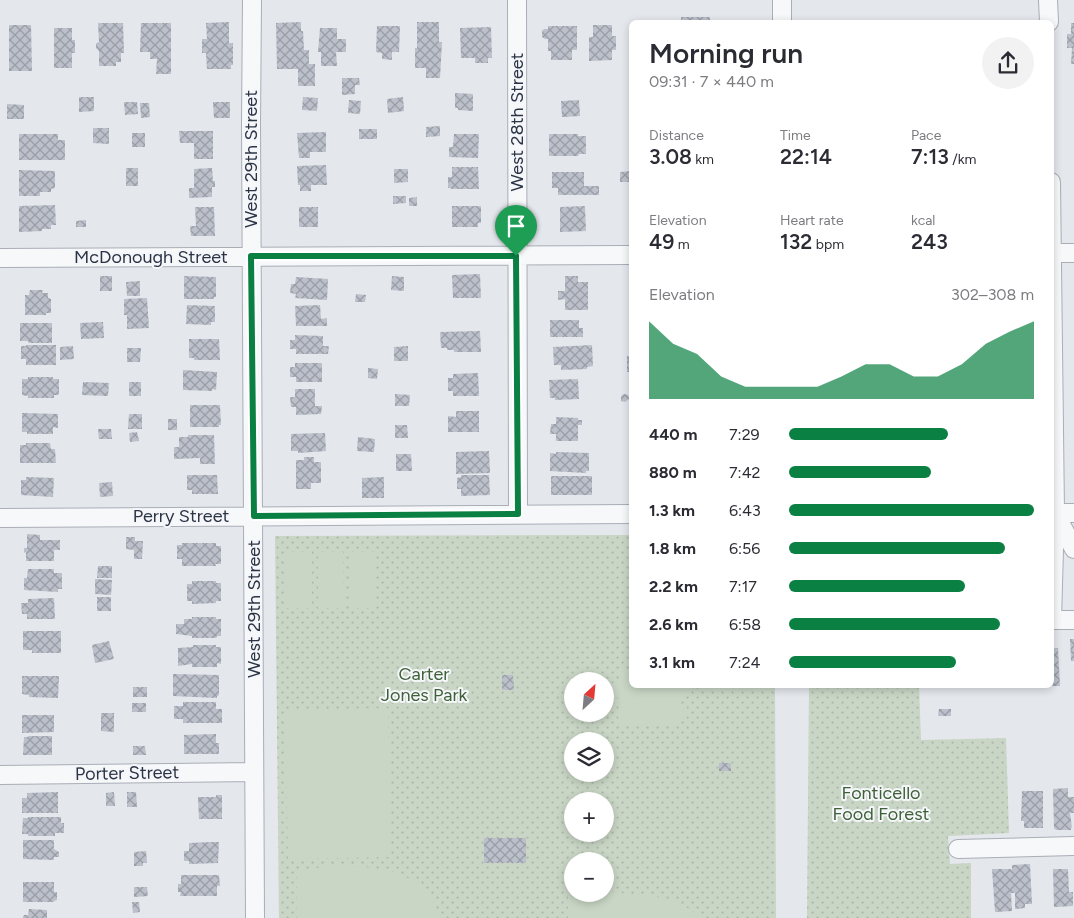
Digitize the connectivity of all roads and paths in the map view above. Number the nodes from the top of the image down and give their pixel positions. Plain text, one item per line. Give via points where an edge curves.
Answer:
1 (252, 0) edge
2 (517, 0) edge
3 (782, 0) edge
4 (1048, 0) edge
5 (782, 20) edge
6 (1049, 20) edge
7 (1054, 253) edge
8 (1074, 253) edge
9 (629, 255) edge
10 (251, 256) junction
11 (516, 256) junction
12 (0, 258) edge
13 (1054, 513) edge
14 (1074, 513) edge
15 (518, 514) junction
16 (629, 514) edge
17 (1054, 515) edge
18 (254, 516) junction
19 (0, 518) edge
20 (1074, 549) edge
21 (1054, 620) edge
22 (1074, 620) edge
23 (254, 772) junction
24 (0, 774) edge
25 (1074, 846) edge
26 (958, 849) dead end
27 (255, 918) edge

1 - 10 street, West 29th Street
2 - 11 street, West 28th Street
3 - 5 street
4 - 6 street
7 - 8 street
9 - 11 street, McDonough Street
10 - 11 street, McDonough Street
10 - 12 street, McDonough Street
10 - 18 street, West 29th Street
11 - 15 street, West 28th Street
13 - 14 street
15 - 16 street, Perry Street
15 - 18 street, Perry Street
17 - 20 street
18 - 19 street, Perry Street
18 - 23 street, West 29th Street
21 - 22 street
23 - 24 street, Porter Street
23 - 27 street, West 29th Street
25 - 26 street

